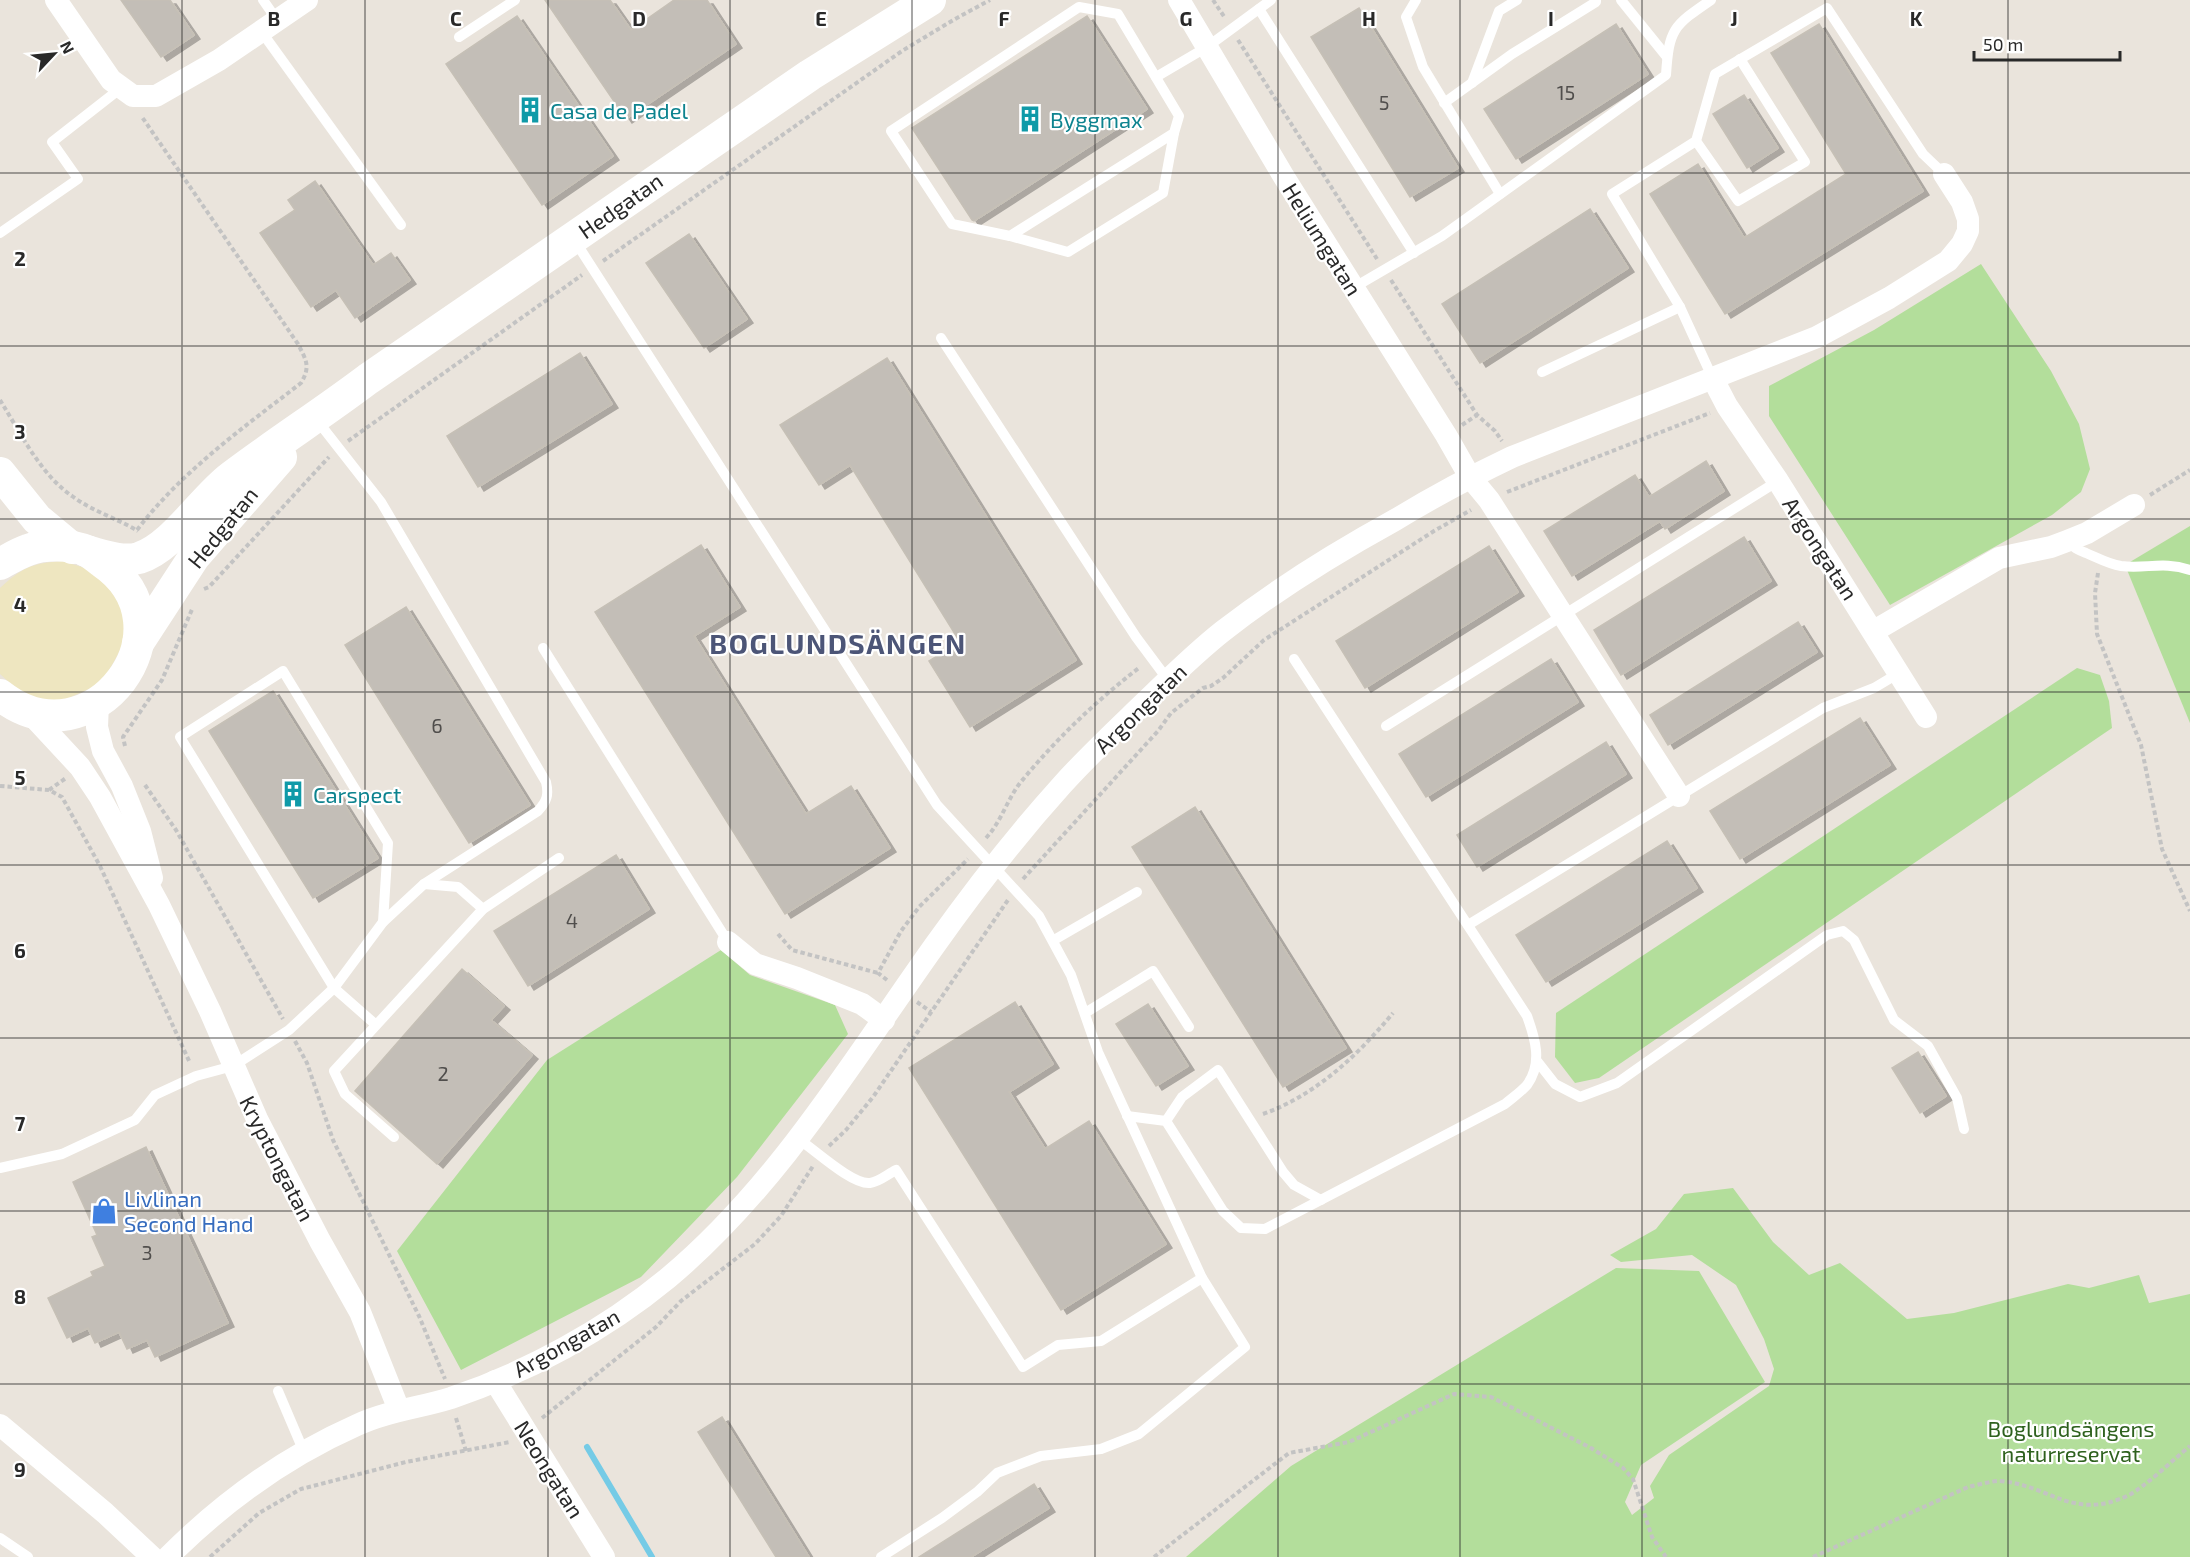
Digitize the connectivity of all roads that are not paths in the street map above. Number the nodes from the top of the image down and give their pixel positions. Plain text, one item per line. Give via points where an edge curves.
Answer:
1 (56, 0) edge
2 (263, 0) edge
3 (307, 0) edge
4 (515, 0) edge
5 (930, 0) edge
6 (1271, 0) edge
7 (1416, 0) edge
8 (1517, 0) edge
9 (1596, 0) edge
10 (1621, 0) edge
11 (1711, 0) edge
12 (1185, 2) edge
13 (1259, 9) junction
14 (269, 26) junction
15 (459, 37) dead end
16 (1206, 47) junction
17 (1667, 57) junction
18 (1740, 59) junction
19 (1156, 77) junction
20 (1472, 83) junction
21 (121, 88) junction
22 (1444, 103) junction
23 (1174, 133) junction
24 (1696, 141) junction
25 (1944, 174) joint
26 (1500, 194) junction
27 (401, 225) dead end
28 (0, 233) edge
29 (1010, 236) junction
30 (573, 238) junction
31 (1414, 253) junction
32 (1353, 289) junction
33 (1680, 307) junction
34 (941, 338) dead end
35 (1542, 372) dead end
36 (1713, 379) junction
37 (315, 419) junction
38 (0, 473) edge
39 (1470, 477) junction
40 (1778, 481) junction
41 (2134, 505) road end
42 (0, 539) edge
43 (2067, 541) junction
44 (79, 549) junction
45 (0, 557) edge
46 (0, 564) edge
47 (2190, 570) edge
48 (1564, 617) junction
49 (1874, 631) junction
50 (138, 644) junction
51 (543, 648) dead end
52 (1294, 659) dead end
53 (1899, 672) junction
54 (1168, 680) junction
55 (7, 700) edge
56 (99, 703) junction
57 (1926, 717) dead end
58 (1386, 726) dead end
59 (1679, 796) junction
60 (559, 858) dead end
61 (994, 866) junction
62 (424, 884) junction
63 (1137, 892) dead end
64 (159, 905) junction
65 (483, 909) junction
66 (383, 922) junction
67 (1468, 926) junction
68 (1054, 940) junction
69 (728, 942) joint
70 (334, 988) junction
71 (1085, 1013) junction
72 (884, 1020) junction
73 (375, 1024) junction
74 (1189, 1027) dead end
75 (1537, 1061) junction
76 (233, 1066) junction
77 (1127, 1116) junction
78 (1166, 1121) junction
79 (1964, 1130) dead end
80 (394, 1137) dead end
81 (797, 1138) junction
82 (0, 1168) edge
83 (1321, 1200) junction
84 (1202, 1278) junction
85 (495, 1381) junction
86 (278, 1391) dead end
87 (399, 1410) junction
88 (0, 1425) edge
89 (304, 1452) junction
90 (0, 1538) edge
91 (28, 1557) edge
92 (152, 1557) edge
93 (168, 1557) edge
94 (604, 1557) edge
95 (881, 1557) edge

1 - 21 street via 111,80
2 - 14 lane
3 - 14 street
4 - 15 lane
5 - 30 street, Hedgatan via 810,75
6 - 13 lane
7 - 22 lane via 1406,17 1423,67
8 - 20 lane via 1499,11
9 - 20 lane
10 - 17 lane
11 - 17 lane via 1682,20 1668,42
12 - 16 street, Heliumgatan
13 - 16 lane
13 - 31 lane
14 - 21 street via 156,96 133,96
14 - 27 lane
16 - 19 lane
16 - 32 street, Heliumgatan
17 - 26 lane via 1666,75
18 - 24 lane via 1715,74
18 - 24 lane via 1805,162 1738,201
18 - 25 lane via 1827,8 1923,154
19 - 23 lane via 1179,116
19 - 29 lane via 1118,15 1079,7 891,131 952,224
20 - 22 lane
21 - 28 lane via 52,142 78,179
22 - 26 lane
23 - 29 lane
23 - 29 lane via 1163,193 1154,199 1068,252
24 - 33 lane via 1612,194
25 - 36 street, Argongatan via 1968,219 1962,244 1948,261 1817,337
26 - 31 lane
30 - 37 street, Hedgatan
30 - 61 lane via 937,805
31 - 32 lane
32 - 39 street, Heliumgatan
33 - 35 lane
33 - 36 lane
34 - 54 lane
36 - 39 street, Argongatan
36 - 40 street, Argongatan
37 - 44 street, Hedgatan via 229,479 154,551 137,559
37 - 50 street, Hedgatan via 194,557
37 - 62 lane via 381,502 546,782 549,794 538,811
38 - 44 street via 37,519
39 - 48 street
39 - 54 street, Argongatan via 1353,543 1285,587 1220,633
40 - 48 lane
40 - 49 street, Argongatan
41 - 43 street
42 - 45 street
43 - 47 lane via 2076,550 2121,566 2174,565
43 - 49 street via 1999,558
44 - 46 street via 29,549
44 - 50 street via 116,572 130,590 138,616
48 - 58 lane
48 - 59 street
49 - 53 street, Argongatan
50 - 56 street via 130,667 116,688
51 - 69 lane
52 - 67 lane
53 - 57 street, Argongatan
53 - 59 lane via 1874,688 1823,708
54 - 61 street, Argongatan via 1063,784
55 - 56 street via 50,715 73,713
55 - 64 street, Kryptongatan via 80,767
56 - 64 street, Kryptongatan via 97,727 103,751 140,831
59 - 67 lane
60 - 65 lane
61 - 68 lane via 1039,916
61 - 72 street, Argongatan
62 - 65 lane via 459,887
62 - 66 lane
63 - 68 lane
64 - 76 street, Kryptongatan
65 - 73 lane
66 - 70 lane
66 - 70 lane via 388,843 283,671 180,737
67 - 75 lane via 1527,1016 1536,1039
68 - 71 lane
69 - 72 street via 755,964 862,1004
70 - 73 lane
70 - 76 lane via 289,1030
71 - 74 lane via 1153,971
71 - 77 lane
72 - 81 street, Argongatan
73 - 80 lane via 334,1071 345,1094
75 - 79 lane via 1555,1084 1580,1097 1617,1083 1827,935 1843,930 1854,940 1894,1020 1928,1046 1957,1098
75 - 83 lane via 1527,1084 1505,1104
76 - 82 lane via 196,1076 156,1095 135,1120 62,1154
76 - 87 street, Kryptongatan via 360,1312
77 - 78 lane
77 - 84 lane
78 - 83 lane via 1223,1211 1241,1228 1265,1229
78 - 83 lane via 1182,1097 1218,1070 1283,1172 1294,1185
81 - 84 lane via 848,1177 868,1183 896,1170 1023,1366 1058,1345 1101,1341
81 - 85 street, Argongatan via 734,1217 664,1281 626,1310 558,1351
84 - 95 lane via 1245,1347 1139,1434 1101,1449 1041,1456 997,1473 942,1518
85 - 87 street, Argongatan via 444,1400
85 - 94 street, Neongatan
86 - 89 lane
87 - 89 street, Argongatan via 361,1423
88 - 92 street
89 - 93 street, Argongatan via 237,1497
90 - 91 lane

